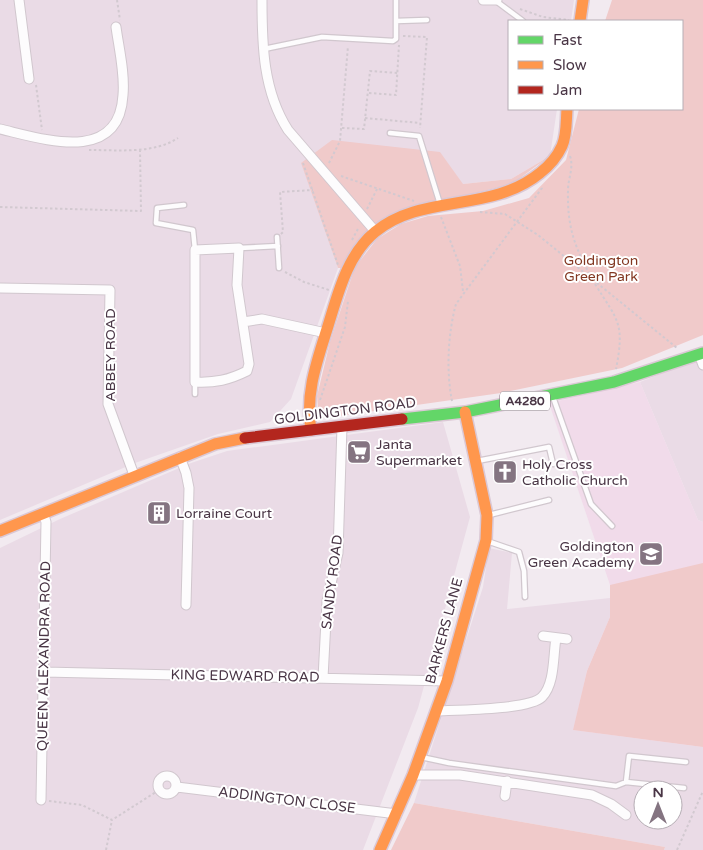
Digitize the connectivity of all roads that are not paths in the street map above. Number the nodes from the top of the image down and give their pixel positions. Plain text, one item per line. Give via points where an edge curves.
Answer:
1 (20, 0) edge
2 (262, 0) edge
3 (396, 0) edge
4 (482, 0) edge
5 (496, 0) edge
6 (583, 0) edge
7 (427, 20) dead end
8 (522, 20) edge
9 (578, 20) edge
10 (396, 21) junction
11 (116, 27) road end
12 (264, 49) junction
13 (29, 79) road end
14 (568, 110) edge
15 (0, 130) edge
16 (390, 133) dead end
17 (184, 205) dead end
18 (439, 208) junction
19 (375, 231) junction
20 (277, 237) road end
21 (278, 246) junction
22 (239, 248) junction
23 (195, 250) junction
24 (280, 268) road end
25 (0, 288) edge
26 (243, 322) junction
27 (326, 333) junction
28 (699, 357) edge
29 (195, 382) junction
30 (195, 394) dead end
31 (552, 396) junction
32 (465, 412) junction
33 (342, 426) junction
34 (311, 430) junction
35 (180, 457) junction
36 (475, 461) junction
37 (553, 464) dead end
38 (134, 475) junction
39 (549, 500) dead end
40 (43, 513) junction
41 (487, 515) junction
42 (612, 526) dead end
43 (0, 531) edge
44 (486, 540) junction
45 (525, 597) dead end
46 (186, 605) dead end
47 (543, 636) dead end
48 (556, 638) junction
49 (567, 640) dead end
50 (44, 672) junction
51 (323, 678) junction
52 (447, 681) junction
53 (436, 711) junction
54 (419, 756) junction
55 (686, 762) dead end
56 (412, 775) junction
57 (506, 781) junction
58 (626, 782) junction
59 (177, 787) junction
60 (684, 788) dead end
61 (505, 796) dead end
62 (41, 800) road end
63 (397, 814) junction
64 (626, 815) dead end
65 (380, 850) edge

1 - 13 street
2 - 12 street
3 - 10 lane
4 - 5 street
5 - 8 lane
6 - 9 street
7 - 10 lane
10 - 12 lane via 396,37 386,42 322,37
11 - 15 street via 124,93 121,114 106,133 86,142 66,144
12 - 19 street via 269,91 277,113
14 - 18 street via 561,147 539,176 494,198
16 - 18 lane via 419,136
17 - 23 lane via 156,208 156,223 193,230
18 - 19 street via 396,220
19 - 27 street via 346,275
20 - 21 lane
21 - 22 lane
21 - 24 lane
22 - 23 street
22 - 26 street via 237,285
23 - 29 street
25 - 38 street, ABBEY ROAD via 110,290 108,404
26 - 27 street via 262,319
26 - 29 street via 249,364 247,371 232,379
27 - 34 street via 309,392
28 - 31 street, GOLDINGTON ROAD / A4280
29 - 30 lane
31 - 32 street, GOLDINGTON ROAD / A4280
31 - 42 lane via 591,504
32 - 33 street, GOLDINGTON ROAD / A4280
32 - 36 street, BARKERS LANE
33 - 34 street, GOLDINGTON ROAD / A4280
33 - 51 street, SANDY ROAD via 338,552 327,601
34 - 35 street, GOLDINGTON ROAD / A4280 via 242,438
35 - 38 street, GOLDINGTON ROAD / A4280
35 - 46 street via 189,488
36 - 37 lane via 549,447
36 - 41 street, BARKERS LANE
38 - 40 street, GOLDINGTON ROAD / A4280
39 - 41 lane
40 - 43 street, GOLDINGTON ROAD / A4280
40 - 50 street, QUEEN ALEXANDRA ROAD via 46,522
41 - 44 street, BARKERS LANE
44 - 45 lane via 519,552
44 - 52 street, BARKERS LANE
47 - 48 street
48 - 49 street
48 - 53 street via 550,682 542,698 525,705
50 - 51 street, KING EDWARD ROAD
50 - 62 street, QUEEN ALEXANDRA ROAD
51 - 52 street, KING EDWARD ROAD
52 - 53 street, BARKERS LANE
53 - 54 street, BARKERS LANE
54 - 56 street, BARKERS LANE
54 - 58 lane via 450,764 550,778 616,786
55 - 58 lane via 629,756
56 - 57 street via 460,775
56 - 63 street, BARKERS LANE
57 - 61 street
57 - 64 street via 592,795
58 - 60 lane
59 - 59 street, ADDINGTON CLOSE via 166,795 159,790 158,783 169,776
59 - 63 street, ADDINGTON CLOSE
63 - 65 street, BARKERS LANE

